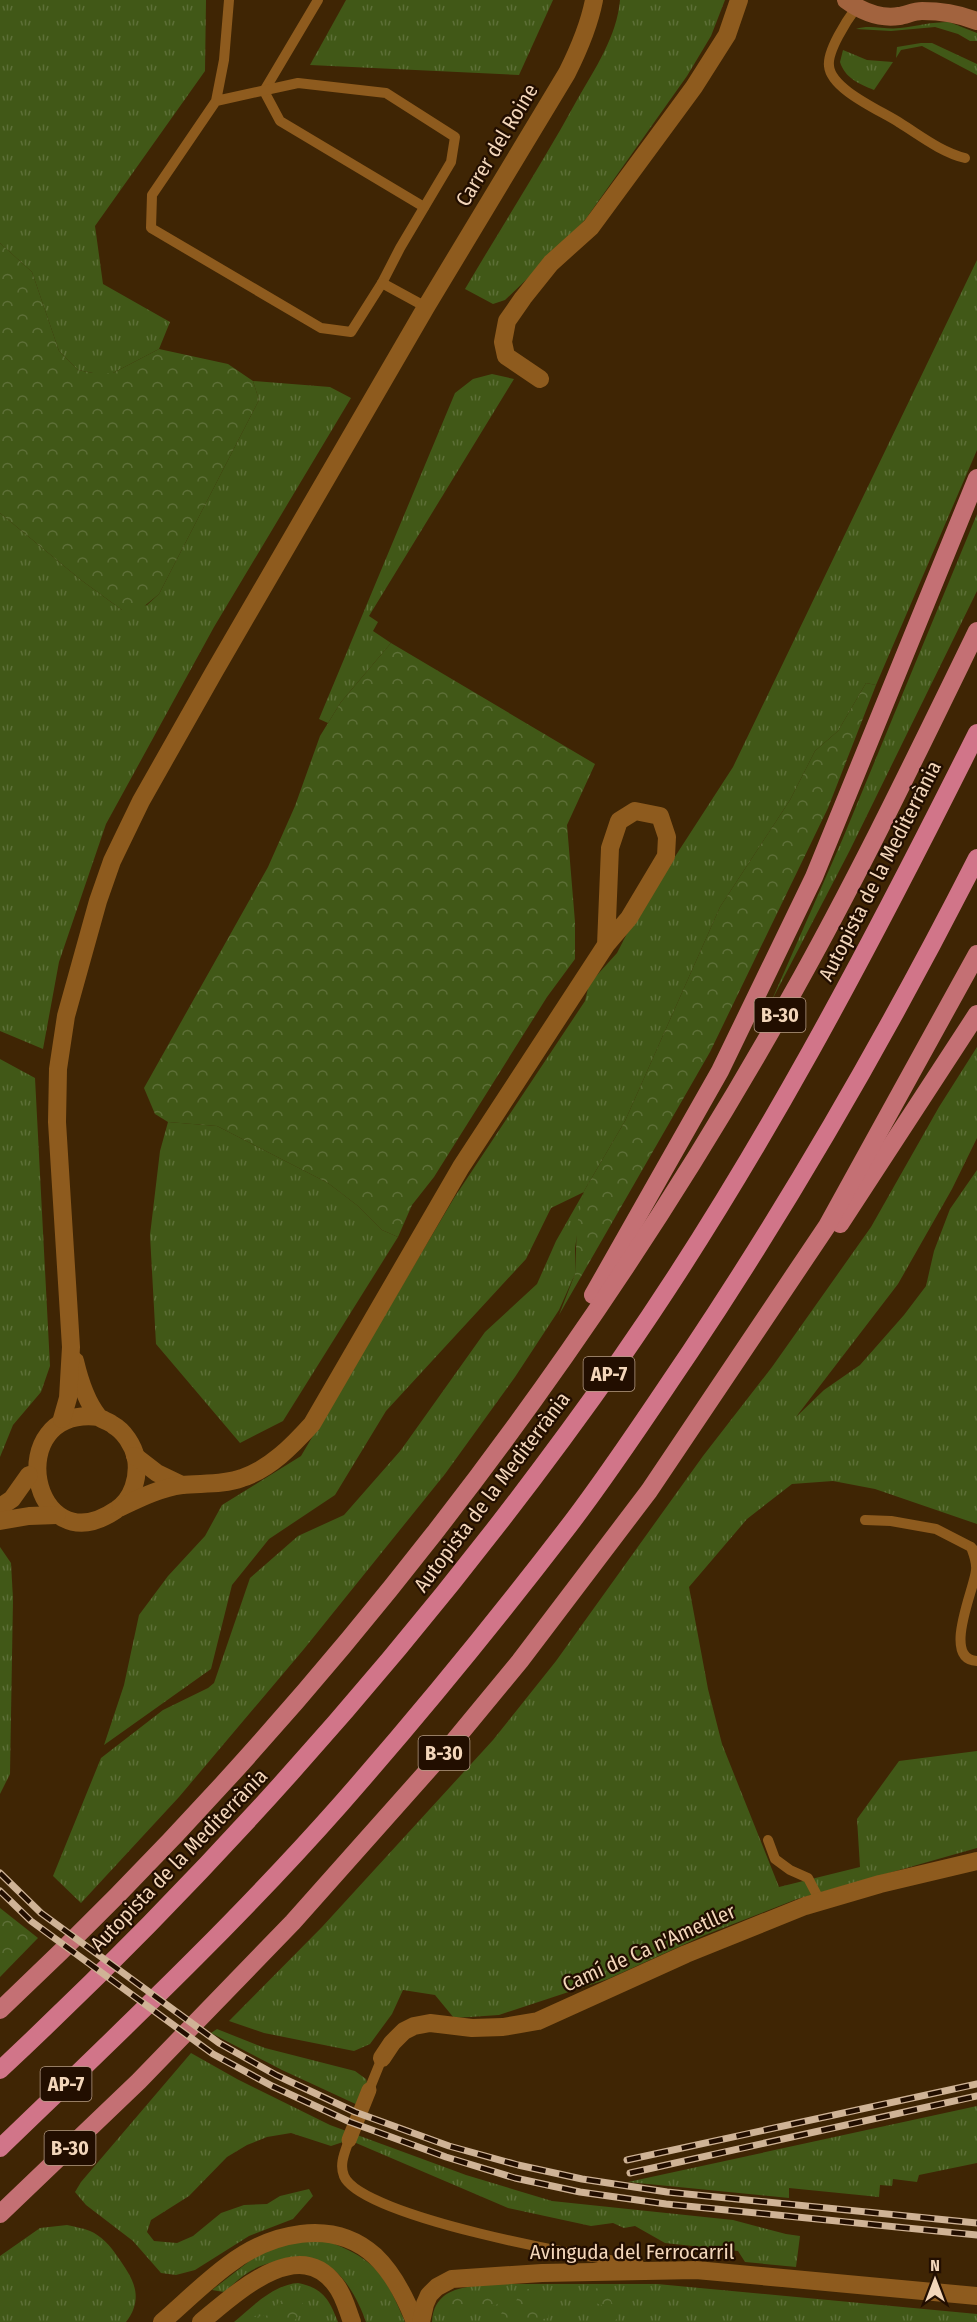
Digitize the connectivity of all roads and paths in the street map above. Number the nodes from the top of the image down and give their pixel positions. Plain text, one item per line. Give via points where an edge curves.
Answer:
1 (229, 0) edge
2 (318, 0) edge
3 (594, 0) edge
4 (740, 0) edge
5 (935, 0) edge
6 (851, 4) edge
7 (918, 11) junction
8 (977, 21) edge
9 (264, 91) junction
10 (216, 100) junction
11 (965, 158) dead end
12 (424, 207) junction
13 (382, 283) junction
14 (426, 307) junction
15 (540, 379) dead end
16 (977, 478) edge
17 (977, 631) edge
18 (977, 733) edge
19 (977, 858) edge
20 (606, 945) junction
21 (977, 954) edge
22 (977, 1014) edge
23 (71, 1347) junction
24 (737, 1362) junction
25 (548, 1379) junction
26 (99, 1417) junction
27 (62, 1419) junction
28 (135, 1456) junction
29 (29, 1475) junction
30 (182, 1485) junction
31 (0, 1507) edge
32 (121, 1507) junction
33 (57, 1515) junction
34 (865, 1520) dead end
35 (0, 1521) edge
36 (974, 1550) edge
37 (977, 1660) edge
38 (768, 1840) dead end
39 (977, 1861) edge
40 (820, 1901) junction
41 (0, 2010) edge
42 (382, 2058) joint
43 (0, 2070) edge
44 (369, 2090) joint
45 (349, 2140) joint
46 (0, 2148) edge
47 (0, 2214) edge
48 (696, 2270) junction
49 (977, 2296) edge
50 (162, 2322) edge
51 (201, 2322) edge
52 (352, 2322) edge
53 (415, 2322) edge
54 (421, 2322) edge

1 - 10 lane
2 - 9 lane
3 - 14 street, Carrer del Roine via 592,15 567,73
4 - 15 street via 727,35 694,87 591,227 551,263 507,321 503,342 506,356
5 - 7 main road
6 - 7 main road via 876,16
6 - 11 lane via 830,55 828,67 833,77 875,110 951,154
7 - 8 main road via 957,13
9 - 10 lane
9 - 12 lane via 280,121
9 - 12 lane via 298,83 386,93 454,137 451,162
10 - 13 lane via 152,195 152,228 321,328 351,332
12 - 13 lane
13 - 14 lane
14 - 23 street, Carrer del Roine via 141,801 98,901 66,1016 58,1069 57,1122
16 - 25 highway via 839,818 765,980 720,1071
17 - 25 highway, B-30 via 791,997 681,1179
18 - 43 highway, Autopista de la Mediterrània / AP-7 via 864,954 756,1146 622,1356 546,1461 438,1602 266,1803 134,1941
19 - 46 highway, AP-7 via 820,1148 718,1310 570,1524 447,1680 339,1806 176,1979
20 - 20 street via 629,918 666,856 667,837 660,816 635,811 620,821 610,848
20 - 30 street via 460,1167 312,1424 285,1454 244,1478
21 - 24 highway, B-30 via 826,1226
22 - 24 highway via 849,1210
23 - 26 street
23 - 27 street via 68,1398
24 - 47 highway, B-30 via 649,1491 454,1741 358,1851 211,2008
25 - 41 highway, B-30 via 329,1663 193,1816 100,1914
26 - 27 street via 80,1415
26 - 28 street via 115,1425 128,1439
27 - 29 street via 46,1429 36,1443
28 - 30 street
28 - 32 street via 137,1474 132,1492
29 - 31 street via 12,1499
29 - 33 street via 43,1505
30 - 32 street via 149,1493
32 - 33 street via 105,1518 89,1522
33 - 35 street
34 - 36 lane via 936,1529
36 - 37 lane via 976,1572 960,1642 964,1653
38 - 40 lane via 775,1859 808,1878
39 - 40 street, Camí de Ca n'Ametller
40 - 42 street, Camí de Ca n'Ametller via 686,1954 538,2021 503,2027 414,2026 398,2037
42 - 44 lane, Camí de Ca n'Ametller
44 - 45 street
45 - 48 lane via 343,2159 344,2177 358,2192 381,2204 458,2228 569,2253
48 - 49 street, Avinguda del Ferrocarril
48 - 54 street, Avinguda del Ferrocarril via 452,2279 429,2295
50 - 53 street via 228,2264 276,2239 304,2232 328,2233 355,2242 375,2256 391,2275
51 - 52 street via 263,2275 300,2266 317,2268 328,2276 343,2298

